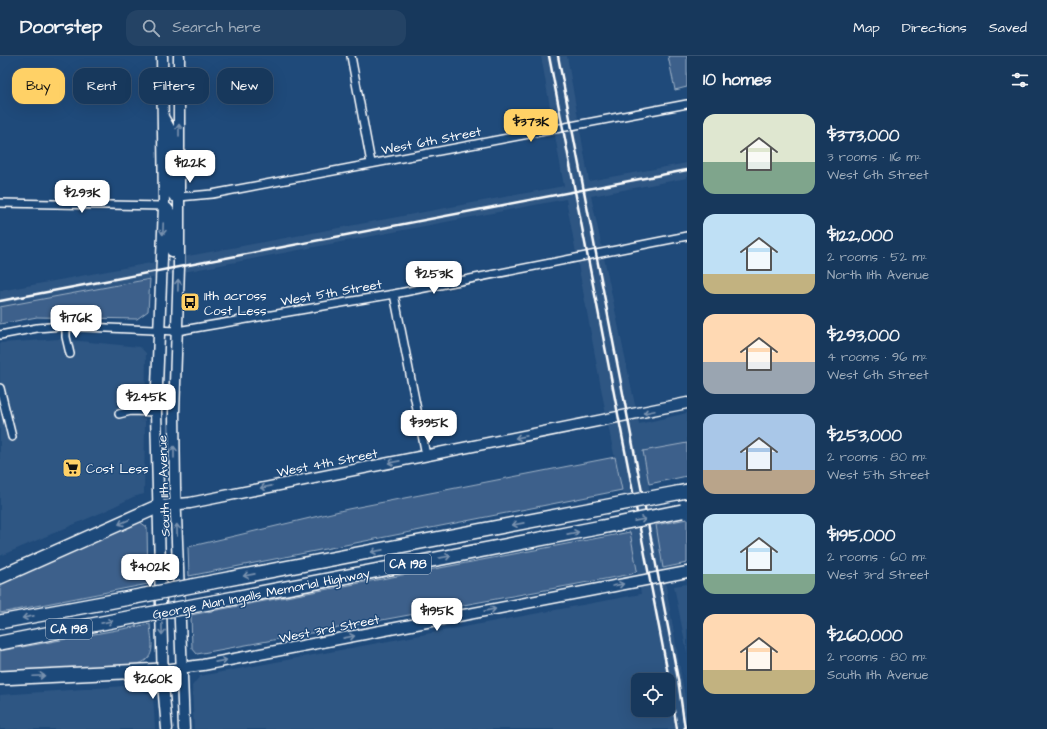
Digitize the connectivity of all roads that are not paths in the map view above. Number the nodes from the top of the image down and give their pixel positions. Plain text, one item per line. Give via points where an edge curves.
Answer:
1 (162, 56) edge
2 (179, 56) edge
3 (351, 56) edge
4 (687, 104) edge
5 (162, 115) junction
6 (371, 163) junction
7 (179, 197) junction
8 (0, 203) edge
9 (164, 206) junction
10 (687, 236) edge
11 (179, 254) junction
12 (394, 294) junction
13 (66, 326) junction
14 (159, 330) junction
15 (177, 331) junction
16 (0, 334) edge
17 (70, 354) dead end
18 (0, 388) edge
19 (687, 403) edge
20 (156, 412) junction
21 (119, 414) dead end
22 (12, 437) dead end
23 (426, 456) junction
24 (684, 492) edge
25 (176, 505) junction
26 (160, 506) junction
27 (685, 511) edge
28 (687, 572) edge
29 (0, 577) edge
30 (0, 622) edge
31 (0, 643) edge
32 (183, 667) junction
33 (163, 670) junction
34 (0, 678) edge
35 (167, 729) edge
36 (184, 729) edge

1 - 5 main road, South 11th Avenue
7 -> 2 main road, South 11th Avenue
3 - 6 street
4 - 6 street, West 6th Street
5 - 7 main road via 171,131 170,190 174,196
5 - 9 main road, South 11th Avenue
6 - 7 street, West 6th Street via 212,194
7 - 11 main road, South 11th Avenue
8 - 9 street
9 - 11 main road via 169,209 172,218 172,251
9 -> 14 main road, South 11th Avenue
10 - 12 street, West 5th Street
15 -> 11 main road, South 11th Avenue
12 - 15 street, West 5th Street
12 - 23 street
13 - 14 street, West 5th Street
13 - 16 street, West 5th Street
13 - 17 street
14 - 15 street, West 5th Street
14 - 20 main road, South 11th Avenue
25 -> 15 main road, South 11th Avenue via 174,413
18 - 22 street
19 -> 23 main road, West 4th Street
20 - 21 street via 131,411
20 - 26 main road, South 11th Avenue
23 -> 25 main road, West 4th Street
24 -> 30 highway, George Alan Ingalls Memorial Highway / CA 198, bridge
25 - 26 main road, West 4th Street
32 -> 25 main road, South 11th Avenue
26 -> 29 highway
26 -> 33 main road, South 11th Avenue
31 -> 27 highway, George Alan Ingalls Memorial Highway / CA 198, bridge
32 -> 28 main road, West 3rd Street
32 - 33 main road, West 3rd Street
32 - 36 main road, South 11th Avenue
34 -> 33 highway
33 - 35 main road, South 11th Avenue

